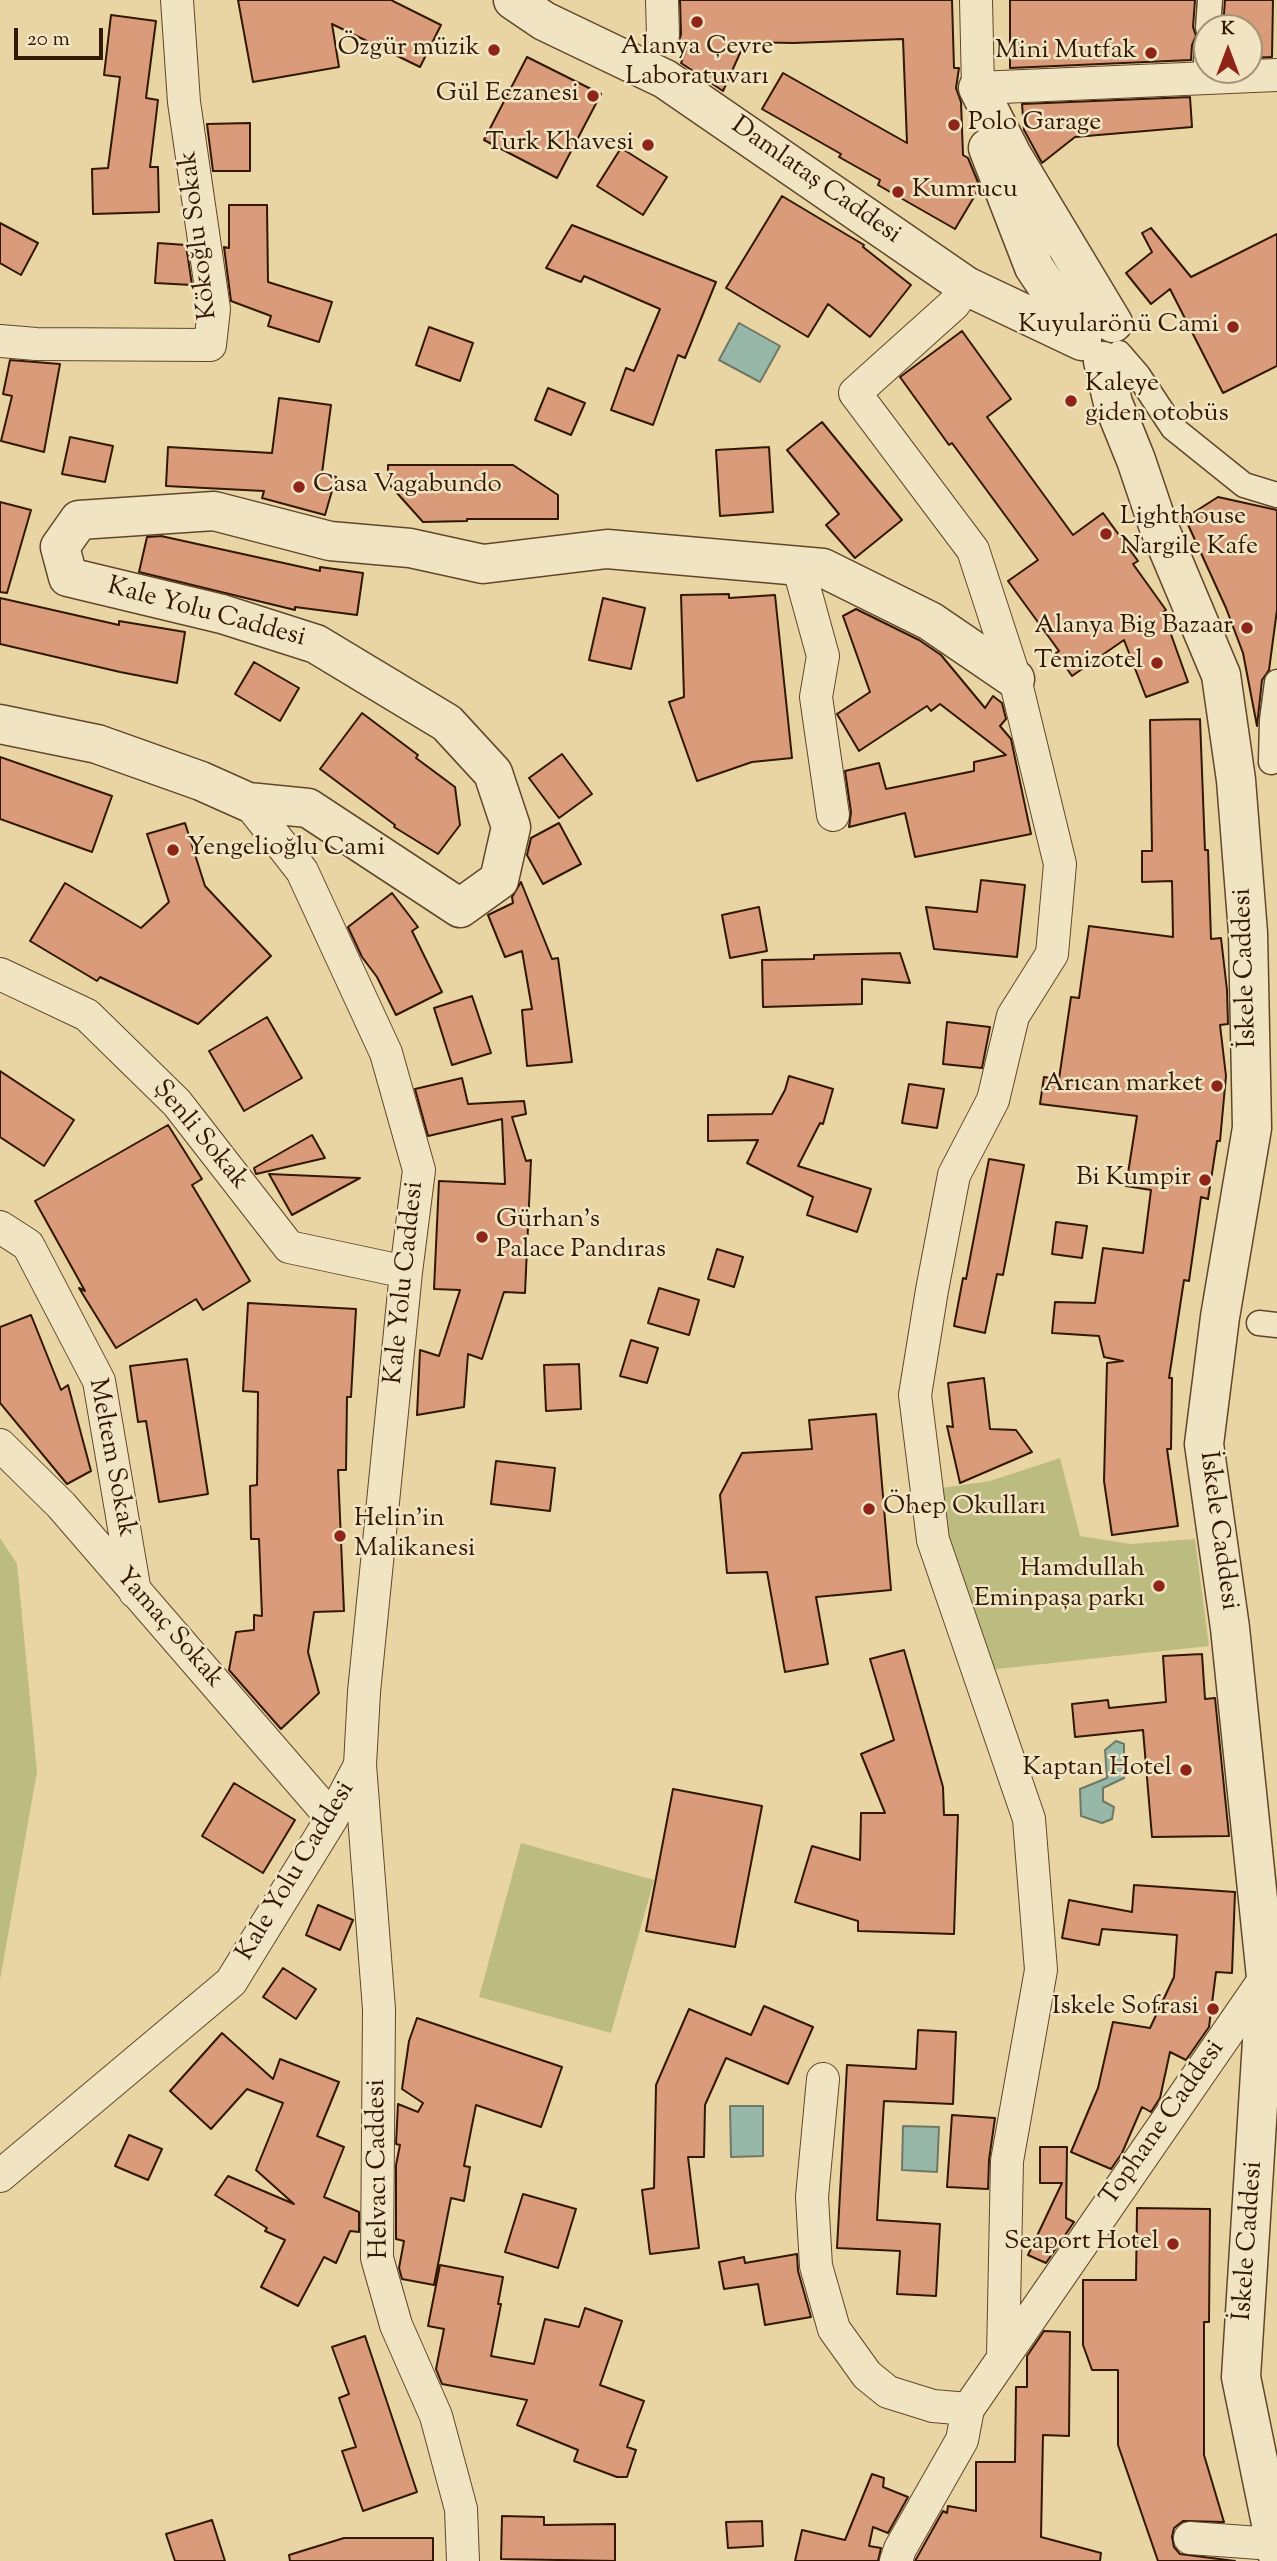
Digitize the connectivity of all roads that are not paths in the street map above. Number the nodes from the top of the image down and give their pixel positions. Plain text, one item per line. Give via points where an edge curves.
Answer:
1 (177, 0) edge
2 (513, 0) edge
3 (662, 0) edge
4 (976, 0) edge
5 (663, 35) dead end
6 (1193, 78) edge
7 (978, 88) junction
8 (966, 286) junction
9 (0, 341) edge
10 (1101, 341) junction
11 (1277, 495) edge
12 (798, 565) junction
13 (1015, 679) junction
14 (1277, 682) edge
15 (0, 724) edge
16 (1274, 760) edge
17 (1236, 780) junction
18 (247, 802) junction
19 (833, 815) dead end
20 (0, 974) edge
21 (0, 1227) edge
22 (405, 1272) junction
23 (0, 1444) edge
24 (136, 1593) junction
25 (360, 1765) junction
26 (332, 1818) junction
27 (1266, 1978) junction
28 (823, 2079) dead end
29 (0, 2176) edge
30 (1003, 2356) junction
31 (968, 2409) junction
32 (1190, 2538) dead end
33 (1275, 2549) edge
34 (463, 2561) edge
35 (896, 2561) edge

1 - 9 street, Kökoğlu Sokak via 184,102 214,309 210,345
2 - 8 street, Damlataş Caddesi via 544,21 665,79
3 - 5 street
4 - 7 street
6 - 7 street
7 - 10 street via 988,151 1034,267 1056,300
8 - 10 street, Damlataş Caddesi
8 - 13 street via 954,304 855,393 973,550
10 - 11 street via 1138,375 1173,428 1244,485
10 - 17 street, İskele Caddesi via 1112,403 1221,675
12 - 13 street, Kale Yolu Caddesi via 823,568 930,621
12 - 18 street, Kale Yolu Caddesi via 607,549 483,564 410,548 330,541 214,511 79,520 60,547 68,577 222,614 316,644 447,723 493,773 511,827 499,880 460,908 308,808
12 - 19 street via 823,656 816,697
13 - 30 street via 1060,864 1052,954 1013,1016 993,1100 954,1175 915,1395 933,1540 1029,1819 1041,1970 1007,2161
14 - 16 street via 1272,720
15 - 18 street via 97,744
16 - 17 street
17 - 27 street, İskele Caddesi via 1248,933 1252,1128 1204,1444 1230,1628
18 - 22 street, Kale Yolu Caddesi via 302,872 386,1053 419,1170
20 - 22 street, Şenli Sokak via 88,1015 177,1103 289,1247
21 - 24 street, Meltem Sokak via 28,1245 99,1381
22 - 25 street, Kale Yolu Caddesi
23 - 24 street, Yamaç Sokak via 61,1505
24 - 26 street, Yamaç Sokak
25 - 26 street, Kale Yolu Caddesi
25 - 34 street, Helvacı Caddesi via 379,2008 377,2258 396,2325 436,2416 461,2509
26 - 29 street, Kale Yolu Caddesi via 231,1982
27 - 30 street, Tophane Caddesi
27 - 33 street, İskele Caddesi via 1241,2376
28 - 31 street via 812,2197 816,2266 834,2329 866,2375 888,2392 933,2406
30 - 31 street, Tophane Caddesi
31 - 35 street, Tophane Caddesi via 962,2440
32 - 33 street

